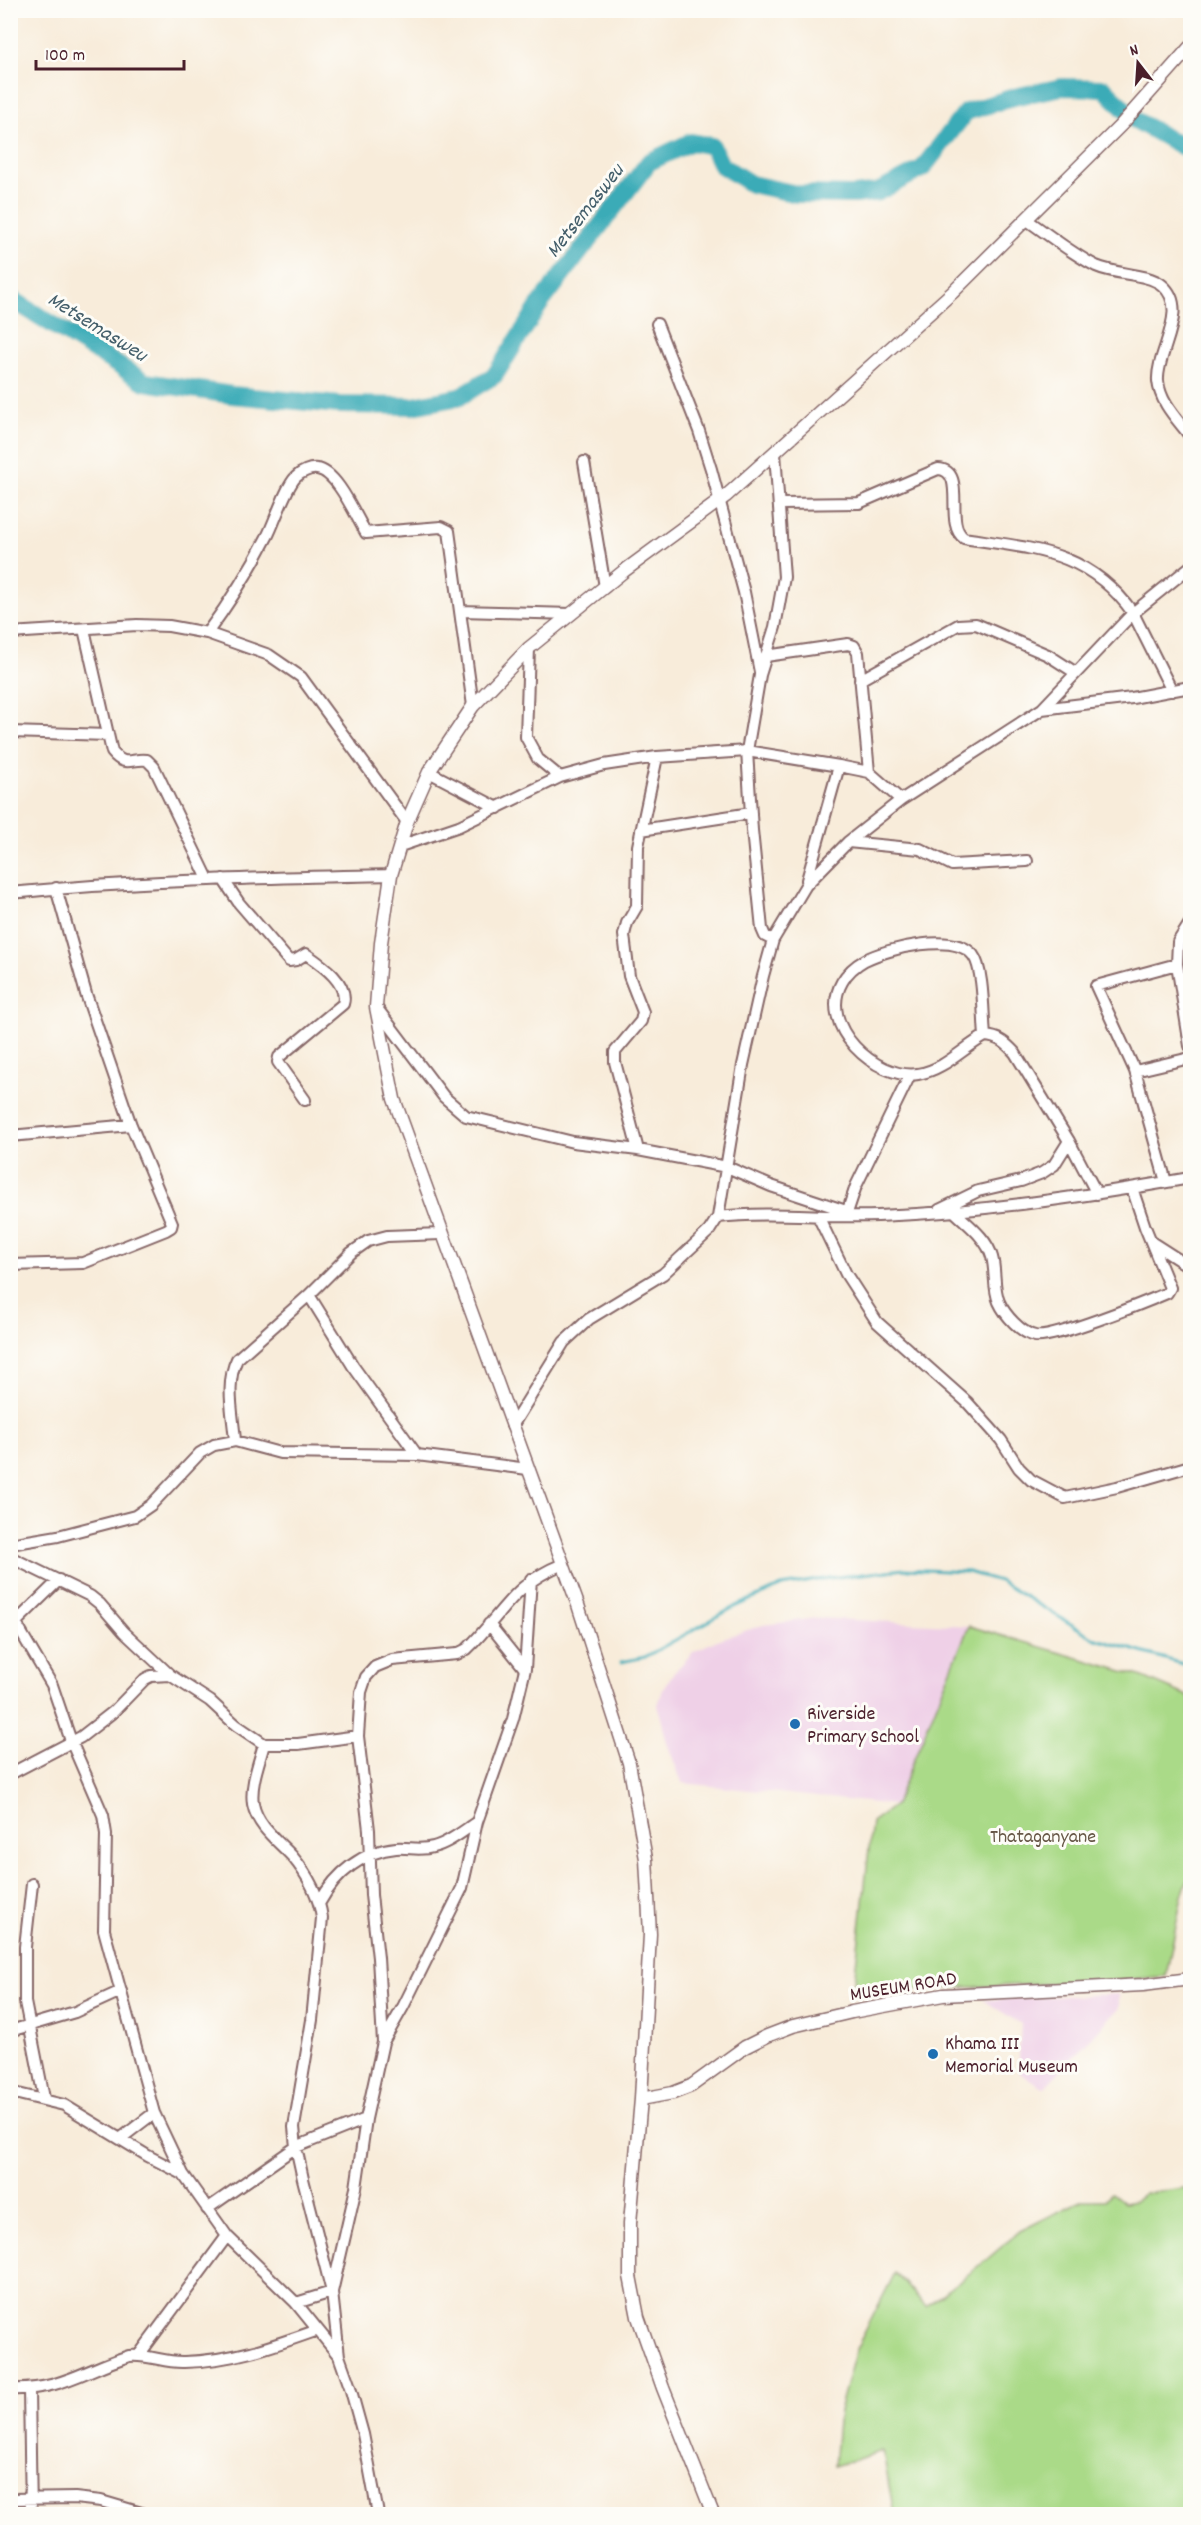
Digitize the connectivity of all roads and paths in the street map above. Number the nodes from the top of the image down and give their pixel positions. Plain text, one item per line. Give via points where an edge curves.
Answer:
1 (1191, 48) edge
2 (1027, 220) junction
3 (657, 324) dead end
4 (1191, 436) edge
5 (775, 453) junction
6 (584, 462) dead end
7 (719, 501) junction
8 (781, 504) junction
9 (1191, 567) edge
10 (604, 587) junction
11 (460, 611) junction
12 (1133, 613) junction
13 (571, 614) junction
14 (84, 629) junction
15 (10, 633) edge
16 (207, 633) junction
17 (529, 648) junction
18 (766, 656) junction
19 (1076, 673) junction
20 (760, 675) junction
21 (860, 680) junction
22 (1191, 687) edge
23 (1172, 691) junction
24 (473, 706) junction
25 (1042, 710) junction
26 (10, 732) edge
27 (108, 735) junction
28 (747, 751) junction
29 (657, 757) junction
30 (839, 766) junction
31 (429, 772) junction
32 (869, 772) junction
33 (560, 777) junction
34 (902, 800) junction
35 (498, 808) junction
36 (750, 813) junction
37 (407, 822) junction
38 (641, 831) junction
39 (848, 842) junction
40 (400, 846) junction
41 (1027, 861) dead end
42 (391, 875) junction
43 (208, 879) junction
44 (223, 879) junction
45 (806, 885) junction
46 (56, 888) junction
47 (10, 893) edge
48 (1191, 923) edge
49 (773, 940) junction
50 (1177, 964) junction
51 (376, 1008) junction
52 (986, 1036) junction
53 (1191, 1046) edge
54 (1191, 1058) edge
55 (1135, 1071) junction
56 (910, 1075) junction
57 (305, 1100) dead end
58 (131, 1125) junction
59 (10, 1136) edge
60 (1070, 1141) junction
61 (638, 1150) junction
62 (727, 1167) junction
63 (1191, 1178) edge
64 (1166, 1182) junction
65 (1132, 1188) junction
66 (1097, 1194) junction
67 (954, 1211) junction
68 (935, 1212) junction
69 (846, 1214) junction
70 (818, 1216) junction
71 (718, 1217) junction
72 (441, 1234) junction
73 (1151, 1242) junction
74 (10, 1265) edge
75 (1191, 1267) edge
76 (309, 1295) junction
77 (512, 1426) junction
78 (235, 1441) junction
79 (417, 1455) junction
80 (1191, 1466) edge
81 (528, 1469) junction
82 (10, 1544) edge
83 (10, 1557) edge
84 (563, 1564) junction
85 (59, 1580) junction
86 (531, 1580) junction
87 (489, 1623) junction
88 (13, 1625) edge
89 (525, 1670) junction
90 (170, 1675) junction
91 (358, 1736) junction
92 (71, 1741) junction
93 (264, 1744) junction
94 (10, 1774) edge
95 (477, 1822) junction
96 (369, 1853) junction
97 (32, 1884) dead end
98 (320, 1902) junction
99 (1191, 1980) edge
100 (120, 1990) junction
101 (29, 2026) junction
102 (10, 2031) edge
103 (383, 2042) junction
104 (12, 2095) edge
105 (44, 2098) junction
106 (641, 2099) junction
107 (154, 2113) junction
108 (366, 2119) junction
109 (120, 2139) junction
110 (296, 2146) junction
111 (183, 2174) junction
112 (207, 2209) junction
113 (227, 2236) junction
114 (332, 2292) junction
115 (296, 2303) junction
116 (318, 2331) junction
117 (139, 2355) junction
118 (339, 2356) junction
119 (10, 2389) edge
120 (29, 2390) junction
121 (10, 2499) edge
122 (30, 2499) junction
123 (31, 2514) edge
124 (145, 2514) edge
125 (378, 2514) edge
126 (713, 2514) edge

1 - 2 street
2 - 4 street via 1094,265 1113,273 1150,279 1168,292 1174,313 1159,362 1158,382 1163,400
2 - 5 street
3 - 7 street via 699,431
5 - 7 street
5 - 8 street
6 - 10 street
7 - 10 street
7 - 20 street via 744,592
8 - 12 street via 859,503 945,469 953,482 955,521 960,535 1040,549 1066,558 1111,585
8 - 18 street via 784,577
9 - 12 street
10 - 13 street
11 - 13 street
11 - 16 street via 446,528 366,533 336,480 316,468 295,478 238,590
11 - 24 street
12 - 19 street
12 - 23 street
13 - 17 street
14 - 15 street
14 - 16 street via 137,625
14 - 27 street
16 - 37 street via 269,655 301,677
17 - 24 street
17 - 33 street via 526,737 538,759
18 - 20 street
18 - 21 street via 848,644 858,653
19 - 21 street via 1048,655 967,623
19 - 25 street
20 - 28 street
21 - 32 street
22 - 23 street
23 - 25 street
24 - 31 street
25 - 34 street
26 - 27 street
27 - 43 street via 118,760 147,760 154,767
28 - 29 street
28 - 30 street
28 - 36 street
29 - 33 street
29 - 38 street
30 - 32 street
30 - 45 street
31 - 35 street
31 - 37 street
32 - 34 street
33 - 35 street
34 - 39 street
35 - 40 street
36 - 38 street
36 - 49 street via 762,929
37 - 40 street
38 - 61 street via 637,906 624,935 629,976 643,1012 641,1021 615,1052
39 - 41 street via 920,849 952,865
39 - 45 street
40 - 42 street
42 - 44 street
42 - 51 street
43 - 44 street
43 - 46 street
44 - 57 street via 289,961 306,954 342,986 343,1004 279,1057 278,1062
45 - 49 street
46 - 47 street
46 - 58 street via 86,994
48 - 50 street via 1178,942
49 - 62 street via 743,1065
50 - 53 street
50 - 55 street via 1096,986
51 - 61 street via 444,1097 466,1116 573,1142
51 - 72 street via 394,1099
52 - 56 street via 942,1065
52 - 56 street via 977,962 965,947 913,946 865,960 841,984 838,1019 858,1050 893,1071
52 - 60 street via 994,1036 1015,1053
54 - 55 street
55 - 64 street
56 - 69 street
58 - 59 street
58 - 74 street via 170,1214 171,1227 95,1260
60 - 66 street
60 - 68 street via 1054,1165 1042,1173 978,1191
61 - 62 street
62 - 69 street
62 - 71 street
63 - 64 street
64 - 65 street
65 - 66 street
65 - 73 street
66 - 67 street
67 - 68 street
67 - 73 street via 987,1244 999,1302 1006,1314 1020,1328 1038,1337 1167,1293 1169,1283
68 - 69 street
69 - 70 street
70 - 71 street
70 - 80 street via 846,1274 877,1322 967,1402 1031,1480 1065,1498
71 - 77 street via 709,1231 663,1274 589,1319 564,1342
72 - 76 street via 387,1236 368,1241
72 - 77 street
73 - 75 street
76 - 78 street via 237,1359 231,1370
76 - 79 street via 353,1366
77 - 81 street
78 - 79 street via 280,1453
78 - 82 street via 214,1445 200,1453 151,1505 135,1516
79 - 81 street
81 - 84 street
83 - 85 street
84 - 86 street
84 - 106 street via 629,1763 646,1859 650,1934
85 - 88 street
85 - 90 street via 100,1604
86 - 87 street
86 - 89 street
87 - 89 street
87 - 91 street via 457,1654 392,1660 375,1667 361,1692
88 - 92 street via 52,1685
89 - 95 street via 513,1719
90 - 92 street via 145,1679 113,1712
90 - 93 street
91 - 93 street
91 - 96 street
92 - 94 street
92 - 100 street via 103,1815 104,1930
93 - 98 street via 253,1790 257,1816 292,1856
95 - 96 street via 436,1847
95 - 103 street via 457,1902
96 - 98 street via 329,1886
96 - 103 street
97 - 101 street via 26,1947 25,2002
98 - 110 street via 312,2020 294,2127
99 - 106 street, MUSEUM ROAD via 944,1995 852,2012 767,2036 691,2086
100 - 101 street via 75,2012
100 - 107 street
101 - 102 street
101 - 105 street
103 - 108 street
104 - 105 street
105 - 109 street via 64,2105
106 - 126 street via 633,2174 630,2276 642,2328
107 - 109 street
107 - 111 street
108 - 110 street
108 - 114 street via 356,2188
109 - 111 street
110 - 112 street
110 - 114 street
111 - 112 street
112 - 113 street
113 - 115 street
113 - 117 street
114 - 115 street
114 - 118 street
115 - 116 street
116 - 117 street via 252,2354 216,2361 180,2363
116 - 118 street
117 - 120 street via 59,2384
118 - 125 street via 363,2434
119 - 120 street
120 - 122 street
121 - 122 street
122 - 123 street
122 - 124 street via 93,2500

